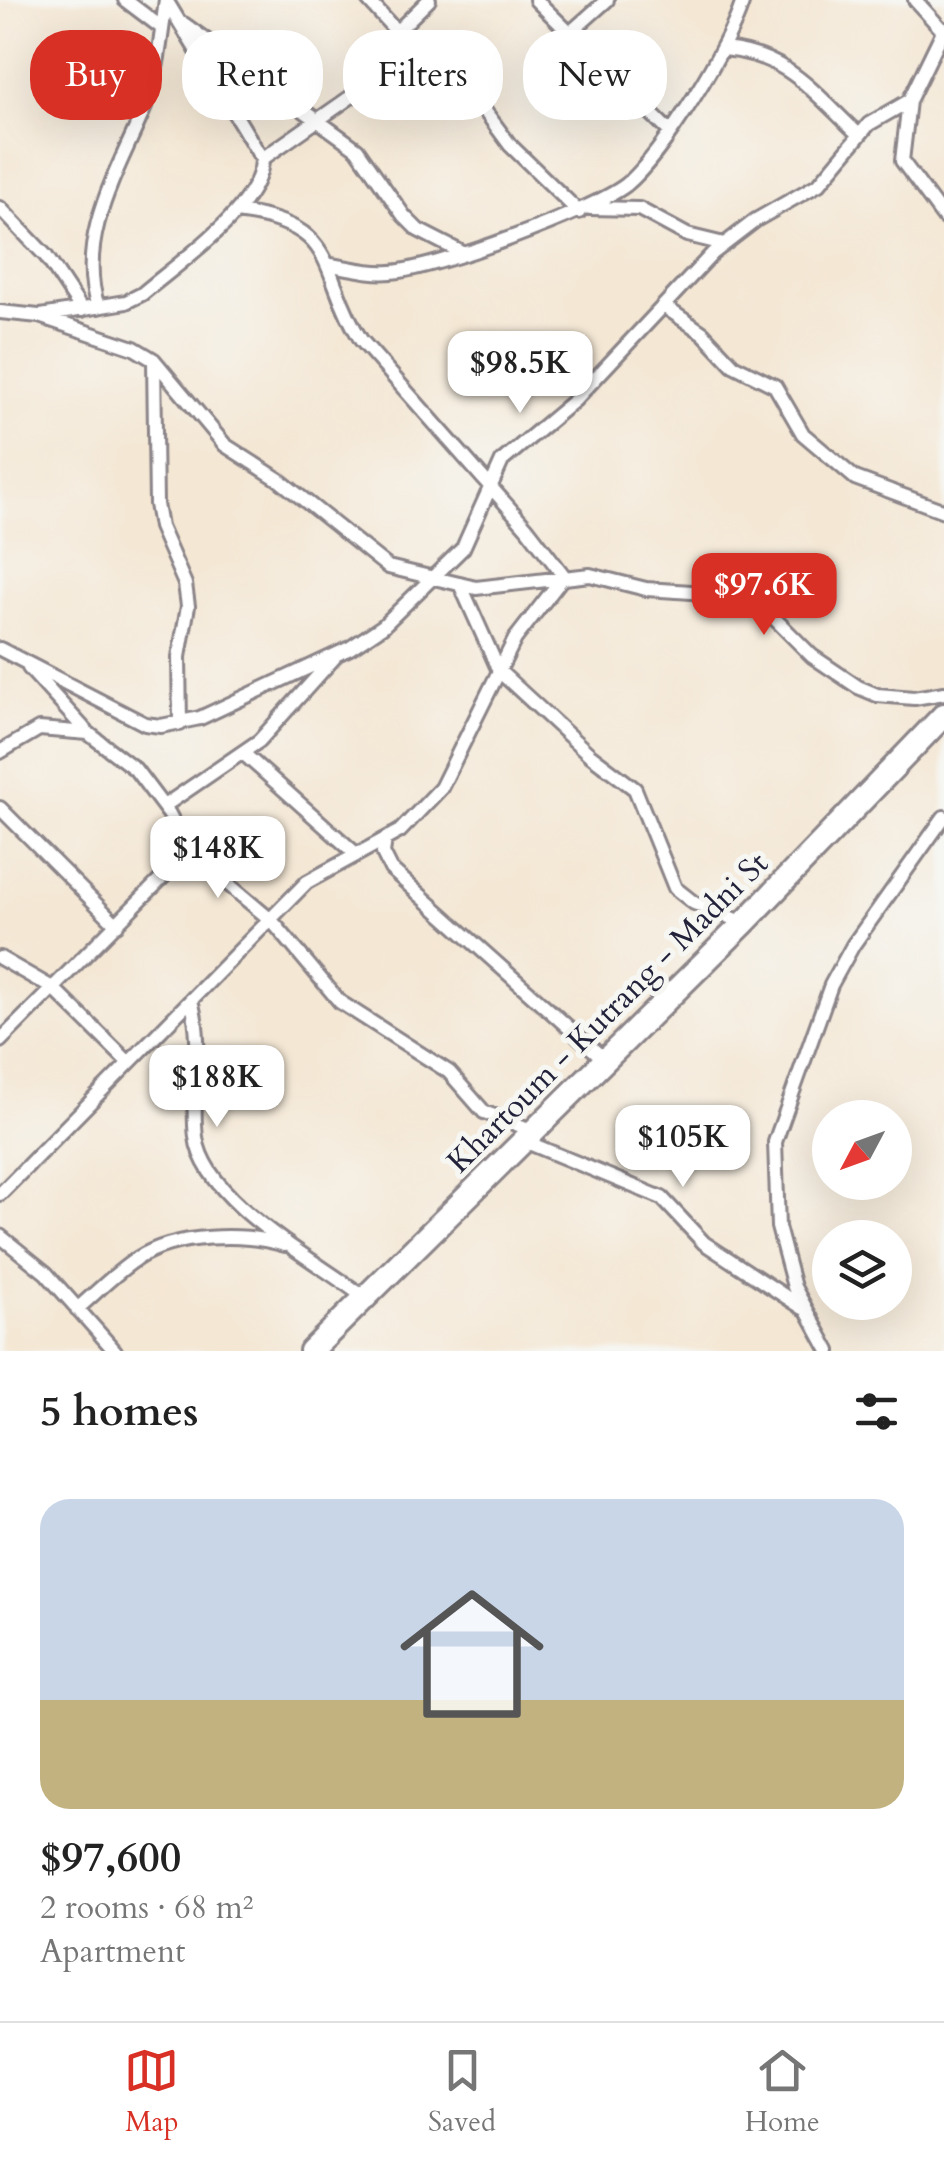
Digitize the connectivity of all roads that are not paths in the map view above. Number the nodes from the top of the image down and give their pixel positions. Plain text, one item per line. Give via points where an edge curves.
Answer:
1 (125, 0) edge
2 (368, 0) edge
3 (429, 0) edge
4 (536, 0) edge
5 (607, 0) edge
6 (743, 0) edge
7 (915, 0) edge
8 (178, 20) junction
9 (162, 28) junction
10 (192, 30) edge
11 (396, 30) edge
12 (400, 30) edge
13 (570, 30) edge
14 (574, 30) edge
15 (944, 31) edge
16 (722, 49) junction
17 (909, 101) junction
18 (319, 120) joint
19 (492, 120) edge
20 (658, 120) edge
21 (668, 130) junction
22 (858, 134) junction
23 (262, 159) junction
24 (0, 208) edge
25 (583, 210) junction
26 (236, 212) junction
27 (944, 218) edge
28 (724, 244) junction
29 (461, 252) junction
30 (331, 265) junction
31 (98, 307) junction
32 (665, 307) junction
33 (82, 310) junction
34 (1, 313) edge
35 (39, 316) junction
36 (154, 360) junction
37 (488, 483) junction
38 (944, 511) edge
39 (564, 576) junction
40 (430, 577) junction
41 (460, 584) junction
42 (0, 649) edge
43 (338, 654) junction
44 (24, 662) junction
45 (499, 671) junction
46 (944, 693) edge
47 (944, 715) edge
48 (180, 724) junction
49 (88, 734) junction
50 (0, 752) edge
51 (244, 753) junction
52 (164, 806) junction
53 (0, 808) edge
54 (944, 816) edge
55 (385, 839) junction
56 (190, 851) junction
57 (356, 854) junction
58 (272, 921) junction
59 (744, 923) junction
60 (117, 925) junction
61 (0, 958) edge
62 (54, 989) junction
63 (190, 1000) junction
64 (0, 1041) edge
65 (605, 1060) junction
66 (128, 1062) junction
67 (529, 1136) junction
68 (0, 1194) edge
69 (0, 1236) edge
70 (292, 1247) junction
71 (365, 1298) junction
72 (77, 1309) junction
73 (805, 1309) junction
74 (115, 1351) edge
75 (311, 1351) edge
76 (829, 1351) edge

1 - 9 street
2 - 11 street
3 - 12 street
4 - 13 street
5 - 14 street
6 - 16 street
7 - 15 street
8 - 9 street via 166,0
8 - 10 street
8 - 23 street
9 - 31 street via 154,80 120,157 89,260
15 - 17 street
16 - 21 street
16 - 22 street via 774,60
17 - 22 street
17 - 27 street via 902,161
18 - 23 street
18 - 29 street via 357,148 418,230
19 - 25 street
20 - 21 street
21 - 25 street via 626,185
22 - 28 street via 819,184
23 - 26 street via 258,184
24 - 33 street via 46,256
25 - 28 street via 639,209 687,235
25 - 29 street
26 - 30 street via 289,224
26 - 31 street via 142,294
28 - 32 street
29 - 30 street via 390,272
30 - 37 street via 361,340
31 - 33 street
32 - 37 street via 561,413 502,461
32 - 38 street via 703,333 732,365 775,386 803,434 854,478
33 - 35 street
34 - 35 street
35 - 36 street
36 - 40 street via 225,445 278,478 373,559
36 - 48 street via 156,504 188,606 179,658
37 - 39 street
37 - 40 street via 463,548
39 - 41 street via 498,587
39 - 45 street via 527,619
39 - 46 street via 750,598 812,656 858,687 914,698
40 - 41 street
40 - 43 street via 368,639
41 - 45 street
42 - 44 street
43 - 48 street
43 - 51 street
44 - 48 street via 145,724
44 - 49 street
45 - 55 street via 441,788 414,821
45 - 59 street via 635,788 682,896
47 - 59 highway, Khartoum - Kutrang - Madni St
49 - 50 street via 39,729
49 - 52 street via 135,768
51 - 52 street
51 - 57 street
52 - 56 street
53 - 60 street
54 - 73 street via 831,985 775,1142 778,1226
55 - 57 street
55 - 65 street via 391,869
56 - 58 street
56 - 60 street
57 - 58 street via 307,882
58 - 63 street
58 - 67 street via 324,986 362,1020 449,1072 484,1112
59 - 65 highway, Khartoum - Kutrang - Madni St
60 - 62 street
61 - 62 street
62 - 64 street
62 - 66 street
63 - 66 street
63 - 70 street via 200,1043 200,1152 231,1196
65 - 67 highway, Khartoum - Kutrang - Madni St
66 - 68 street
67 - 71 highway, Khartoum - Kutrang - Madni St
67 - 73 street via 662,1198 704,1243
69 - 72 street
70 - 71 street
70 - 72 street via 246,1238 162,1246 140,1256
71 - 75 highway, Khartoum - Kutrang - Madni St
72 - 74 street
73 - 76 street

